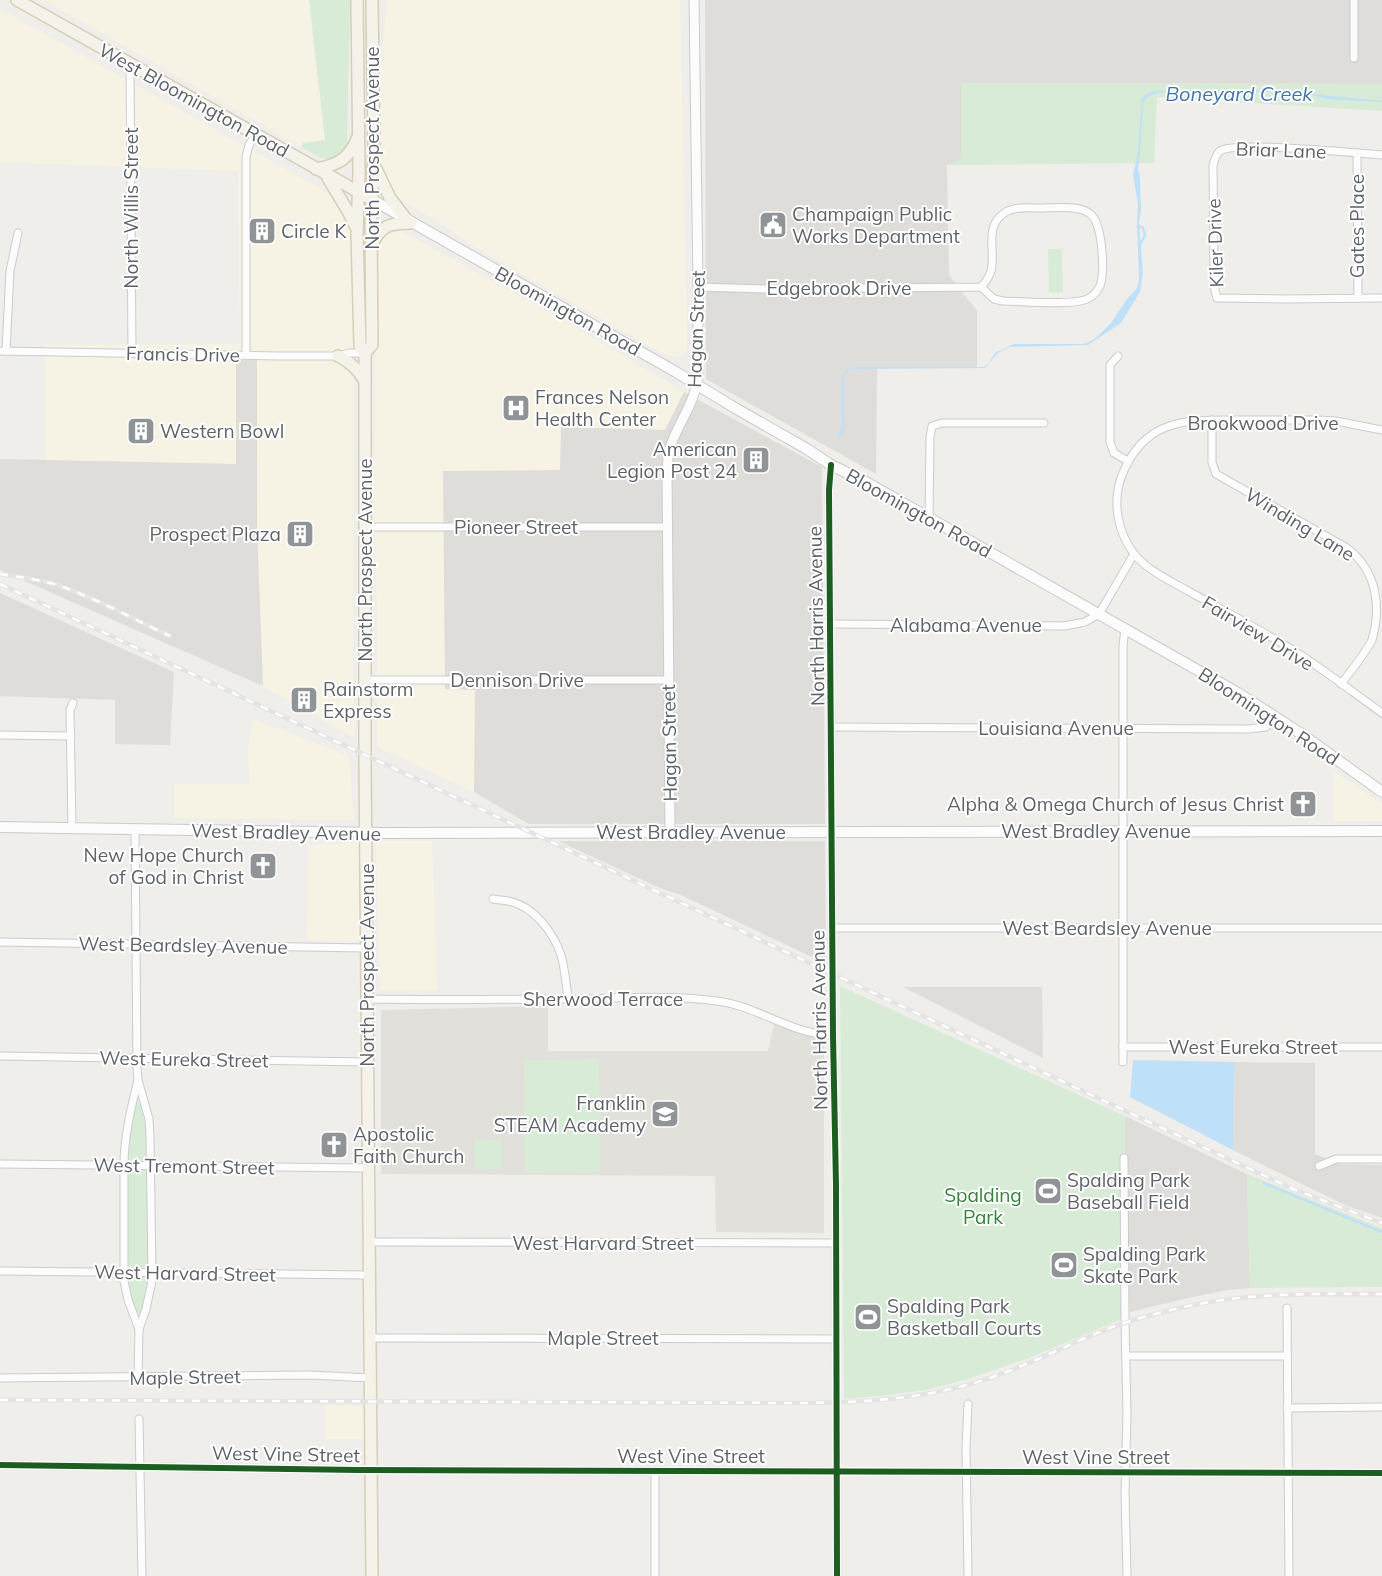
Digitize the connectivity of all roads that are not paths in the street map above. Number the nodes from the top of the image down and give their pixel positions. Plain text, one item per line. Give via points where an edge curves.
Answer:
1 (17, 0) edge
2 (356, 0) edge
3 (372, 0) edge
4 (694, 0) edge
5 (1354, 0) edge
6 (1354, 58) dead end
7 (130, 64) junction
8 (255, 135) junction
9 (359, 136) junction
10 (1357, 153) junction
11 (1382, 155) edge
12 (373, 162) junction
13 (316, 169) junction
14 (326, 175) junction
15 (1214, 188) joint
16 (359, 193) junction
17 (371, 200) junction
18 (408, 221) junction
19 (18, 233) dead end
20 (358, 234) junction
21 (371, 245) junction
22 (698, 287) junction
23 (980, 287) junction
24 (1358, 298) junction
25 (1382, 298) edge
26 (3, 351) edge
27 (132, 352) junction
28 (365, 354) junction
29 (246, 355) junction
30 (338, 356) junction
31 (1118, 356) dead end
32 (365, 381) junction
33 (697, 385) junction
34 (1212, 420) junction
35 (1044, 423) dead end
36 (1382, 430) edge
37 (1128, 461) junction
38 (831, 465) junction
39 (929, 518) junction
40 (365, 527) junction
41 (667, 527) junction
42 (1134, 554) junction
43 (1099, 614) junction
44 (1381, 619) edge
45 (831, 624) junction
46 (1126, 628) junction
47 (365, 680) junction
48 (668, 680) junction
49 (1341, 684) junction
50 (73, 703) dead end
51 (1382, 713) edge
52 (1276, 716) junction
53 (832, 727) junction
54 (1124, 728) junction
55 (0, 736) edge
56 (71, 736) junction
57 (1382, 792) edge
58 (0, 827) edge
59 (72, 828) junction
60 (135, 829) junction
61 (1382, 831) edge
62 (832, 832) junction
63 (1123, 832) junction
64 (366, 833) junction
65 (670, 833) junction
66 (493, 899) dead end
67 (833, 928) junction
68 (1123, 928) junction
69 (1382, 928) edge
70 (0, 942) edge
71 (135, 945) junction
72 (367, 948) junction
73 (568, 998) junction
74 (367, 999) junction
75 (834, 1035) junction
76 (1123, 1047) junction
77 (1382, 1047) edge
78 (0, 1056) edge
79 (137, 1058) junction
80 (368, 1062) junction
81 (1123, 1062) dead end
82 (138, 1080) junction
83 (1124, 1158) dead end
84 (1382, 1159) edge
85 (0, 1164) edge
86 (124, 1165) junction
87 (151, 1166) junction
88 (1319, 1166) dead end
89 (369, 1168) junction
90 (369, 1242) junction
91 (836, 1243) junction
92 (0, 1271) edge
93 (124, 1272) junction
94 (152, 1272) junction
95 (370, 1275) junction
96 (1287, 1308) dead end
97 (139, 1329) junction
98 (370, 1338) junction
99 (836, 1339) junction
100 (1126, 1356) junction
101 (1287, 1356) junction
102 (0, 1378) edge
103 (138, 1378) junction
104 (370, 1378) junction
105 (968, 1404) dead end
106 (1382, 1407) edge
107 (1287, 1408) junction
108 (140, 1419) dead end
109 (0, 1465) edge
110 (140, 1467) junction
111 (371, 1470) junction
112 (655, 1471) junction
113 (836, 1472) junction
114 (967, 1472) junction
115 (1127, 1472) junction
116 (1288, 1472) junction
117 (1382, 1473) edge
118 (142, 1576) edge
119 (372, 1576) edge
120 (655, 1576) edge
121 (837, 1576) edge
122 (968, 1576) edge
123 (1127, 1576) edge
124 (1289, 1576) edge

1 - 7 main road, West Bloomington Road
2 - 9 main road, North Prospect Avenue
3 - 12 main road, North Prospect Avenue
4 - 22 street, Hagan Street
5 - 6 street
7 - 8 main road, West Bloomington Road
7 - 27 street, North Willis Street
8 - 13 main road, West Bloomington Road
8 - 29 street via 246,157
9 - 13 main road via 343,160
9 - 16 main road, North Prospect Avenue
10 - 11 street, Briar Lane
10 - 15 street, Briar Lane via 1284,148 1226,149 1220,152 1213,165
10 - 24 street, Gates Place
12 - 17 main road, North Prospect Avenue
12 - 18 main road via 390,198
13 - 14 main road, West Bloomington Road
14 - 16 main road, West Bloomington Road
14 - 20 main road
15 - 24 street, Kiler Drive via 1217,297
16 - 17 main road, West Bloomington Road
16 - 20 main road, North Prospect Avenue
17 - 18 main road, Bloomington Road
17 - 21 main road, North Prospect Avenue
18 - 21 main road via 384,227
18 - 33 main road, Bloomington Road
19 - 26 street via 10,271
20 - 28 main road, North Prospect Avenue via 360,346
21 - 28 main road, North Prospect Avenue via 372,345
22 - 23 street, Edgebrook Drive
22 - 33 street, Hagan Street
23 - 23 street via 994,299 1003,301 1078,302 1091,297 1099,287 1101,277 1099,233 1094,217 1081,210 1062,208 1021,208 1003,214 992,231 991,272
24 - 25 street
26 - 27 street, Francis Drive
27 - 29 street, Francis Drive
28 - 30 street, Francis Drive
28 - 32 main road, North Prospect Avenue
29 - 30 street, Francis Drive
30 - 32 main road via 350,362
31 - 37 street via 1110,365 1110,442 1114,453
32 - 40 main road, North Prospect Avenue
33 - 38 main road, Bloomington Road
33 - 41 street, Hagan Street via 669,450
34 - 36 street, Brookwood Drive via 1318,420
34 - 37 street, Brookwood Drive via 1186,421 1166,427 1146,440
34 - 44 street, Winding Lane via 1212,462 1216,474 1358,556 1377,586
35 - 39 street via 942,423 932,426
37 - 42 street, Brookwood Drive via 1118,485 1117,509 1122,532
38 - 39 main road, Bloomington Road
38 - 45 street, North Harris Avenue
39 - 43 main road, Bloomington Road
40 - 41 street, Pioneer Street
40 - 47 main road, North Prospect Avenue
41 - 48 street, Hagan Street
42 - 43 street
42 - 49 street, Fairview Drive via 1154,572 1299,654
43 - 45 street, Alabama Avenue via 1085,622 1064,626
43 - 46 main road, Bloomington Road
44 - 49 street, Winding Lane via 1372,640
45 - 53 street, North Harris Avenue
46 - 52 main road, Bloomington Road
46 - 54 street via 1123,646
47 - 48 street, Dennison Drive
47 - 64 main road, North Prospect Avenue
48 - 65 street, Hagan Street
49 - 51 street, Fairview Drive
50 - 56 street via 70,710
52 - 54 street, Louisiana Avenue via 1260,729
52 - 57 main road, Bloomington Road
53 - 54 street, Louisiana Avenue
53 - 62 street, North Harris Avenue
54 - 63 street
55 - 56 street
56 - 59 street
58 - 59 main road, West Bradley Avenue
59 - 60 main road, West Bradley Avenue
60 - 64 main road, West Bradley Avenue
60 - 71 street
61 - 63 main road, West Bradley Avenue
62 - 63 main road, West Bradley Avenue
62 - 65 main road, West Bradley Avenue
62 - 67 street, North Harris Avenue
63 - 68 street
64 - 65 main road, West Bradley Avenue
64 - 72 main road, North Prospect Avenue
66 - 73 street via 523,906 549,931 561,956
67 - 68 street, West Beardsley Avenue
67 - 75 street, North Harris Avenue
68 - 69 street, West Beardsley Avenue
68 - 76 street
70 - 71 street, West Beardsley Avenue
71 - 72 street, West Beardsley Avenue
71 - 79 street
72 - 74 main road, North Prospect Avenue
73 - 74 street, Sherwood Terrace
73 - 75 street, Sherwood Terrace via 717,1000 808,1032
74 - 80 main road, North Prospect Avenue
75 - 91 street, North Harris Avenue
76 - 77 street, West Eureka Street
76 - 81 street
78 - 79 street, West Eureka Street
79 - 80 street, West Eureka Street
79 - 82 street
80 - 89 main road, North Prospect Avenue
82 - 86 street
82 - 87 street via 149,1119
83 - 100 street
84 - 88 street via 1336,1159
85 - 86 street, West Tremont Street
86 - 87 street, West Tremont Street
86 - 93 street
87 - 89 street, West Tremont Street
87 - 94 street
89 - 90 main road, North Prospect Avenue
90 - 91 street, West Harvard Street
90 - 95 main road, North Prospect Avenue
91 - 99 street, North Harris Avenue
92 - 93 street, West Harvard Street
93 - 94 street, West Harvard Street
93 - 97 street via 126,1291
94 - 95 street, West Harvard Street
94 - 97 street via 146,1310
95 - 98 main road, North Prospect Avenue
96 - 101 street
97 - 103 street
98 - 99 street, Maple Street
98 - 104 main road, North Prospect Avenue
99 - 113 street, North Harris Avenue
100 - 101 street
100 - 115 street
101 - 107 street
102 - 103 street, Maple Street
103 - 104 street, Maple Street via 310,1375
104 - 111 main road, North Prospect Avenue
105 - 114 street
106 - 107 street
107 - 116 street
108 - 110 street
109 - 110 street, West Vine Street
110 - 111 street, West Vine Street
110 - 118 street
111 - 112 street, West Vine Street
111 - 119 main road, North Prospect Avenue
112 - 113 street, West Vine Street
112 - 120 street
113 - 114 street, West Vine Street
113 - 121 street, North Harris Avenue
114 - 115 street, West Vine Street
114 - 122 street
115 - 116 street, West Vine Street
115 - 123 street
116 - 117 street, West Vine Street
116 - 124 street

